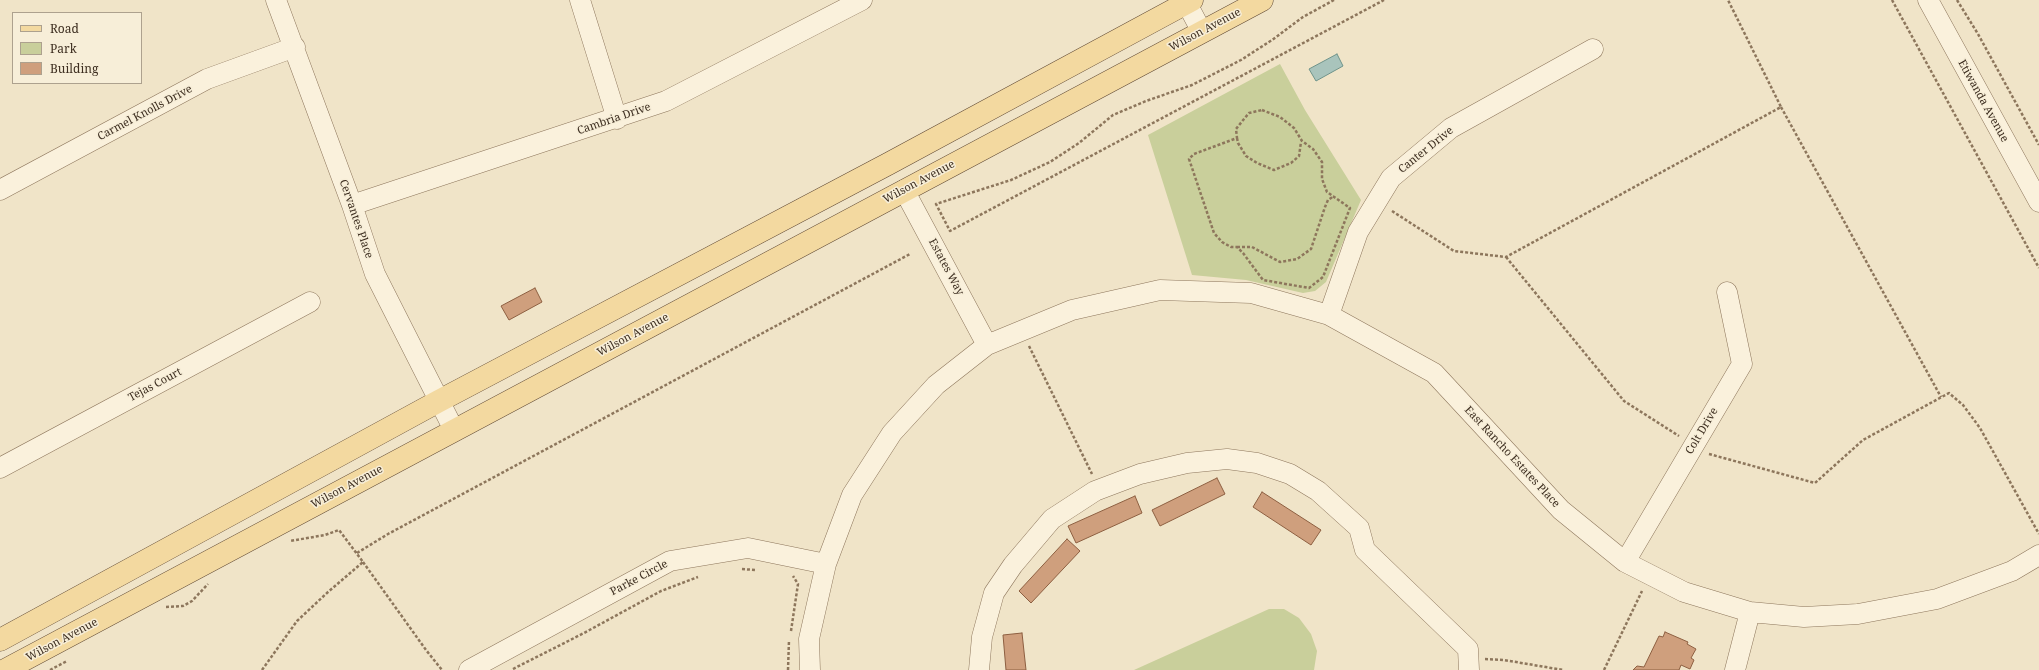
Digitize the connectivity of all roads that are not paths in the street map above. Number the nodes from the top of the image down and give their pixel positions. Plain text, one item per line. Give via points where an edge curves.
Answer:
1 (276, 0) edge
2 (580, 0) edge
3 (862, 0) edge
4 (1262, 0) edge
5 (1928, 0) edge
6 (1188, 1) edge
7 (1202, 32) junction
8 (295, 47) junction
9 (1593, 49) dead end
10 (617, 119) junction
11 (0, 190) edge
12 (904, 190) junction
13 (2039, 202) edge
14 (352, 205) junction
15 (1727, 292) dead end
16 (310, 302) dead end
17 (1329, 315) junction
18 (987, 345) junction
19 (439, 402) junction
20 (454, 430) junction
21 (0, 468) edge
22 (2039, 555) edge
23 (1625, 562) junction
24 (826, 564) junction
25 (1750, 612) junction
26 (0, 640) edge
27 (1469, 664) edge
28 (5, 670) edge
29 (469, 670) edge
30 (810, 670) edge
31 (979, 670) edge
32 (1735, 670) edge

1 - 8 street, Cervantes Place
2 - 10 street
3 - 10 street, Cambria Drive via 666,101
4 - 7 main road, Wilson Avenue
5 - 13 street, Etiwanda Avenue
6 - 7 street
6 - 19 main road via 888,164
7 - 12 main road, Wilson Avenue
8 - 11 street, Carmel Knolls Drive via 207,80
8 - 14 street, Cervantes Place
9 - 17 street, Canter Drive via 1451,128 1391,178 1358,232
10 - 14 street, Cambria Drive
12 - 18 street, Estates Way
12 - 20 main road, Wilson Avenue
14 - 19 street, Cervantes Place via 375,274
15 - 23 street, Colt Drive via 1742,364
16 - 21 street, Tejas Court
17 - 18 street, East Rancho Estates Place via 1251,293 1160,290 1072,310
17 - 23 street, East Rancho Estates Place via 1434,373 1561,510
18 - 24 street, East Rancho Estates Place via 936,385 892,433 852,495
19 - 20 street, Cervantes Place
19 - 26 main road
20 - 28 main road, Wilson Avenue
22 - 25 street, East Rancho Estates Place via 2012,570 1937,599 1858,614 1804,617
23 - 25 street, East Rancho Estates Place via 1684,592
24 - 29 street, Parke Circle via 748,548 670,562
24 - 30 street, East Rancho Estates Place via 809,639
25 - 32 street
27 - 31 street via 1468,649 1365,550 1358,528 1318,491 1290,474 1257,464 1227,459 1187,463 1140,474 1099,489 1052,519 1013,565 994,593 982,637

